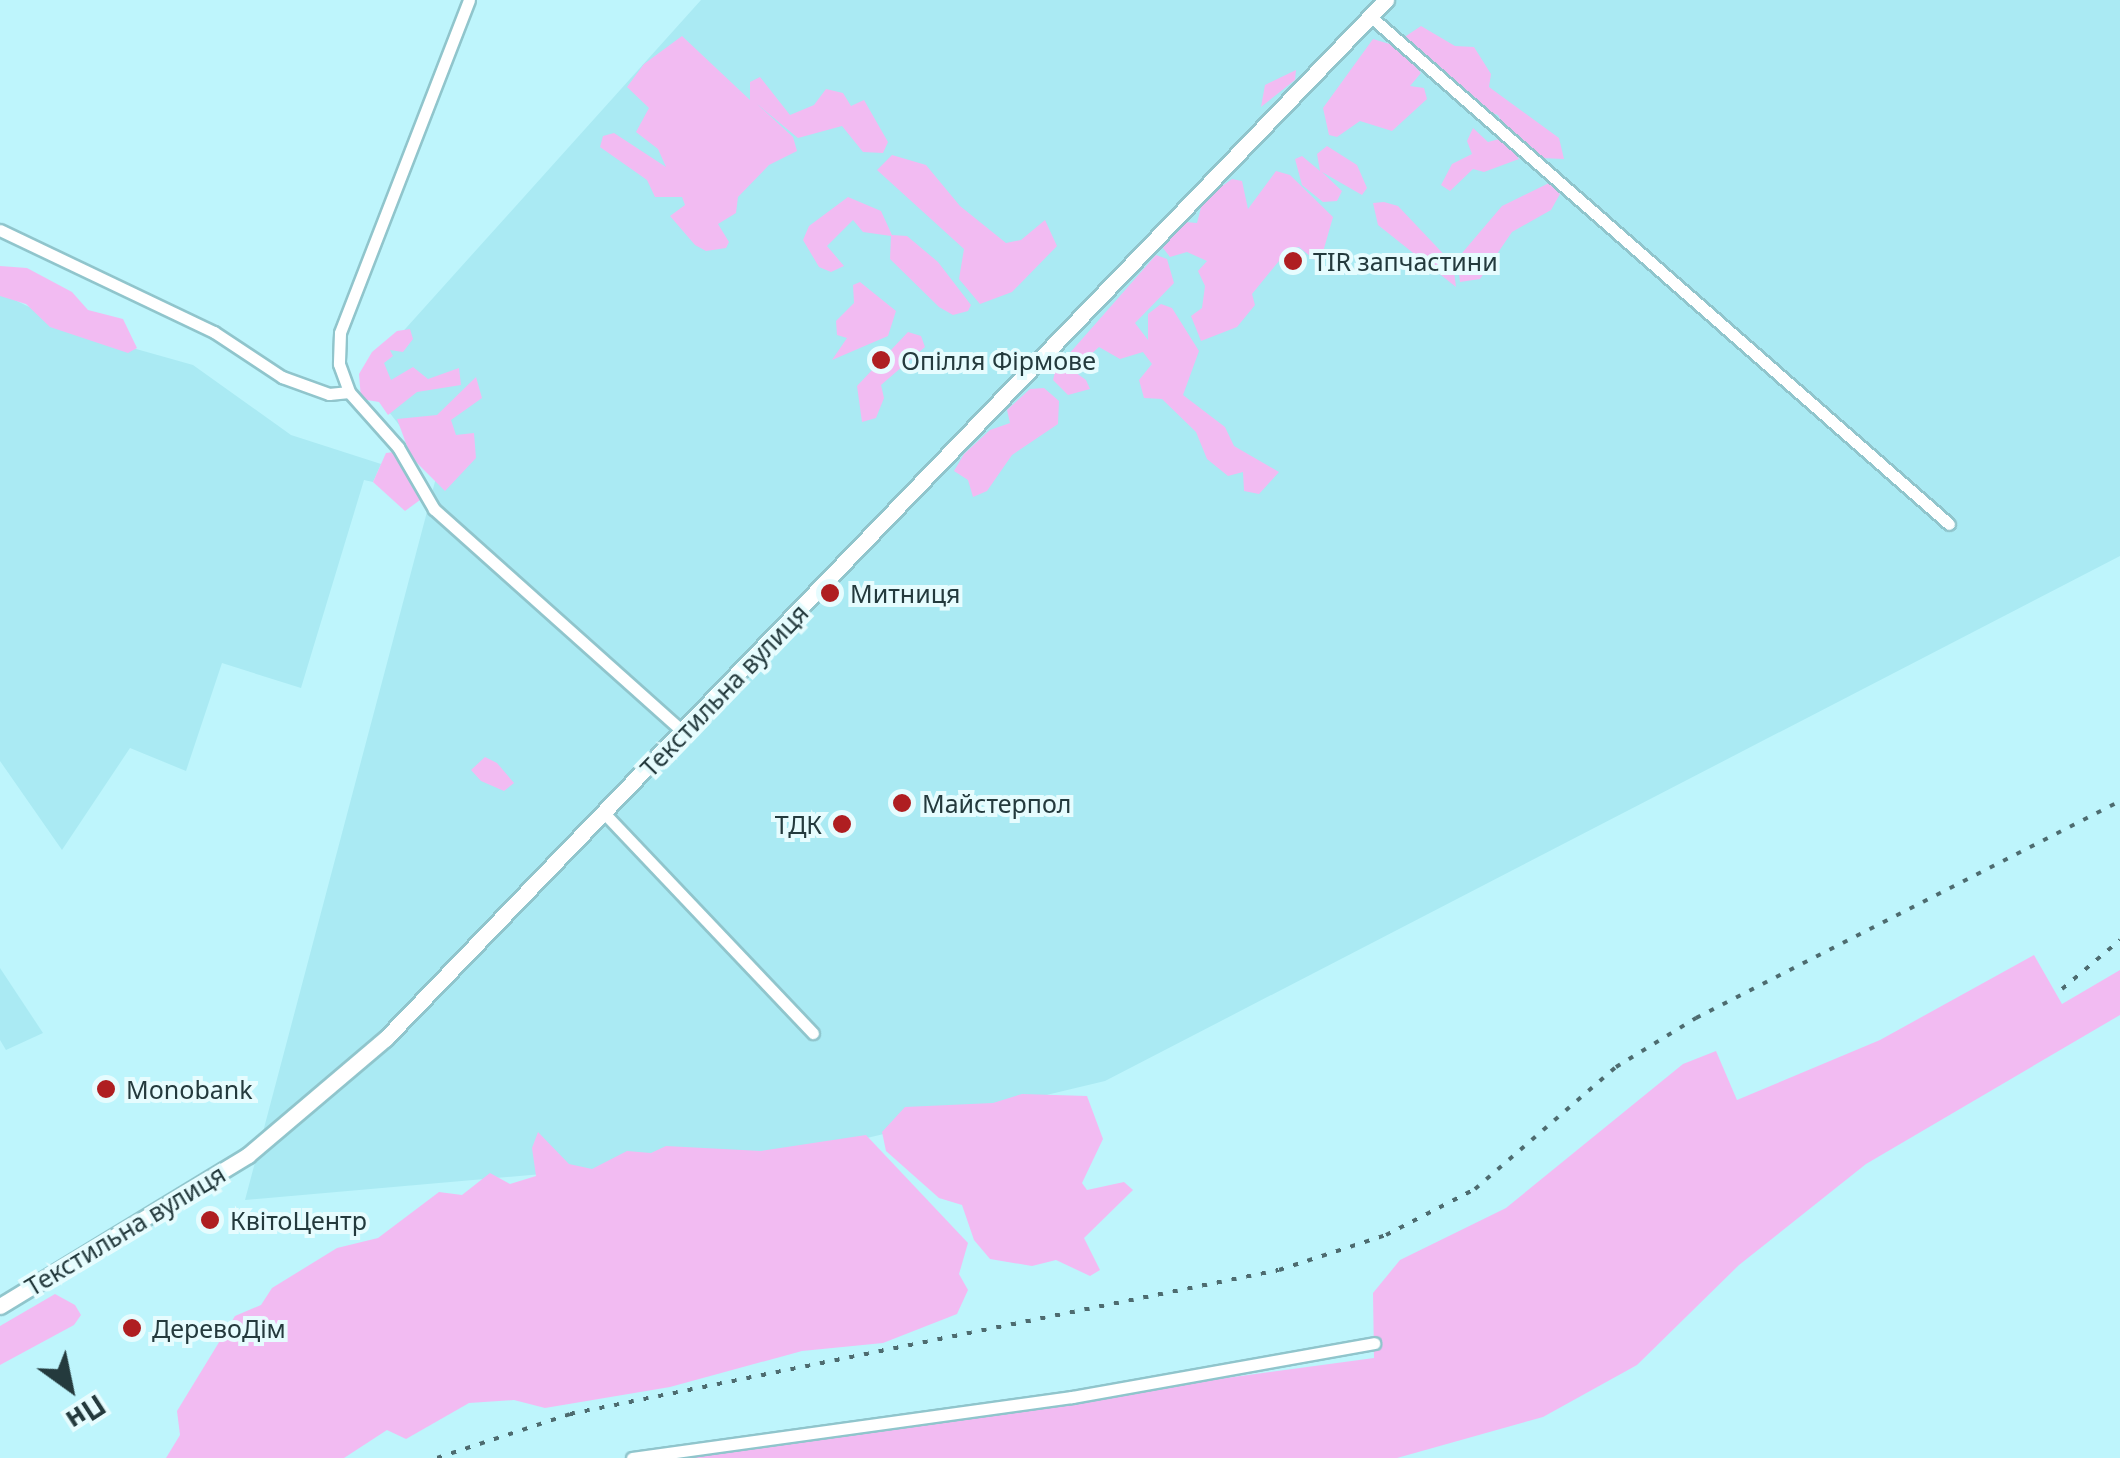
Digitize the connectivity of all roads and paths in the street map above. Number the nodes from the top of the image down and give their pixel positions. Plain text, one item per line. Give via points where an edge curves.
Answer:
1 (468, 0) edge
2 (1386, 0) edge
3 (1370, 16) junction
4 (0, 230) edge
5 (348, 392) junction
6 (1949, 524) dead end
7 (683, 732) junction
8 (605, 814) junction
9 (813, 1033) dead end
10 (0, 1306) edge
11 (1374, 1342) dead end
12 (632, 1458) edge

1 - 5 street via 340,333 339,364
2 - 3 street, Текстильна вулиця
3 - 6 street
3 - 7 street, Текстильна вулиця
4 - 5 street via 214,332 282,377 329,394
5 - 7 street via 398,448 434,508
7 - 8 street, Текстильна вулиця
8 - 9 street
8 - 10 street, Текстильна вулиця via 385,1039 282,1130
11 - 12 street via 1072,1397

